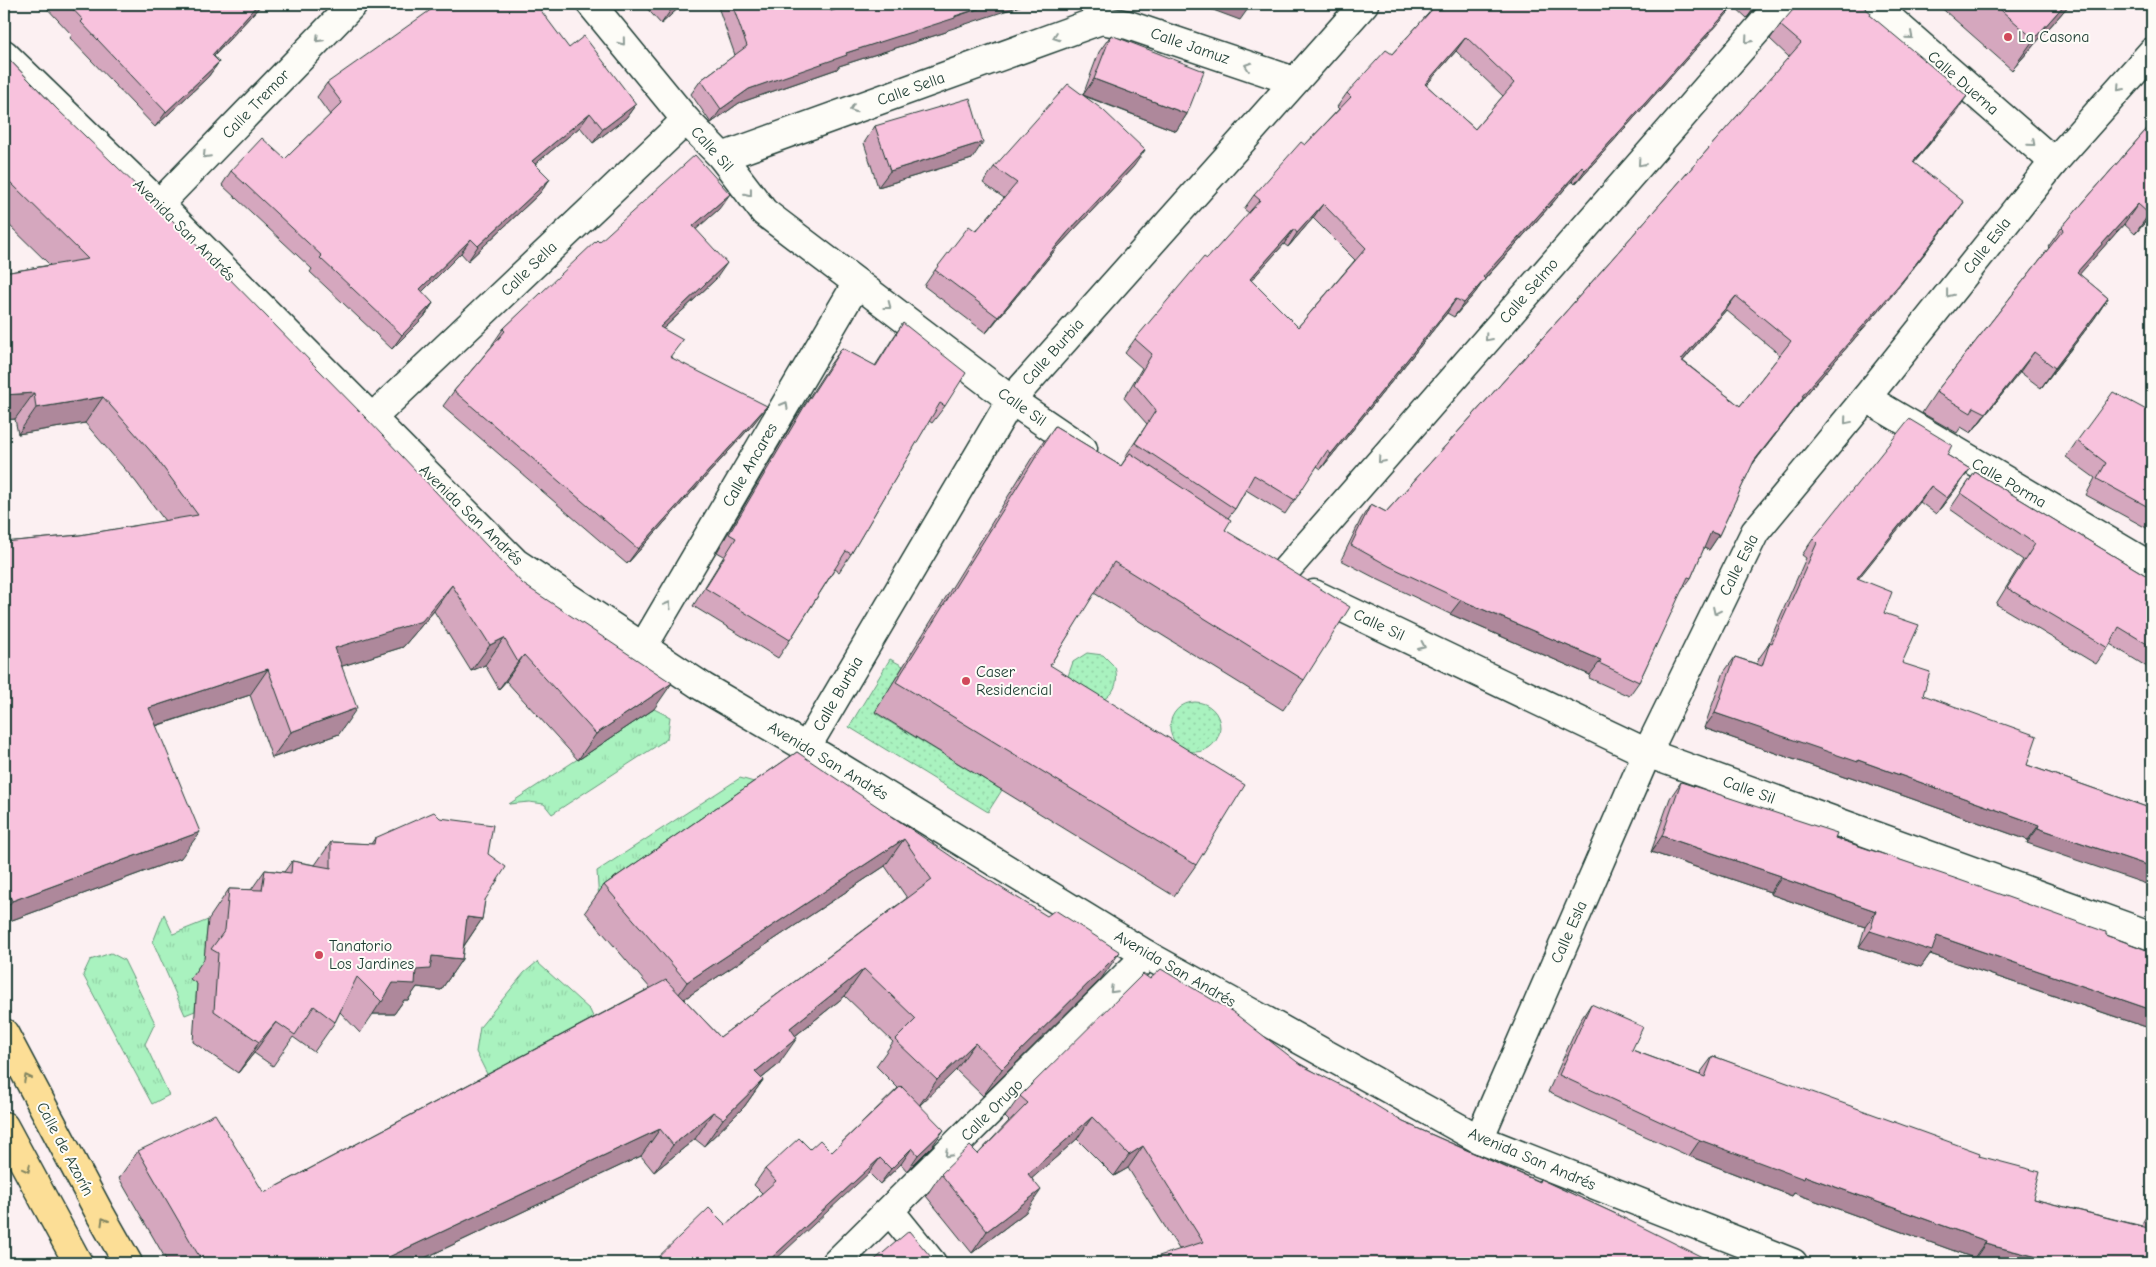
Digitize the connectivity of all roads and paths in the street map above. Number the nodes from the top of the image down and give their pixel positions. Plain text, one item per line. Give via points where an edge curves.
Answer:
1 (353, 4) edge
2 (591, 4) edge
3 (1364, 4) edge
4 (1780, 4) edge
5 (1873, 4) edge
6 (1099, 12) edge
7 (4, 54) edge
8 (2148, 65) edge
9 (1294, 81) junction
10 (686, 120) junction
11 (722, 157) junction
12 (2054, 162) junction
13 (158, 204) junction
14 (857, 283) junction
15 (1866, 398) junction
16 (1011, 400) junction
17 (372, 418) junction
18 (1100, 460) edge
19 (1254, 562) edge
20 (2152, 568) edge
21 (1279, 578) junction
22 (643, 647) junction
23 (806, 748) junction
24 (1647, 753) junction
25 (2152, 936) edge
26 (1147, 955) junction
27 (4, 1033) edge
28 (4, 1126) edge
29 (1479, 1139) junction
30 (890, 1211) junction
31 (78, 1263) edge
32 (128, 1263) edge
33 (836, 1263) edge
34 (932, 1263) edge
35 (1794, 1263) edge

1 -> 13 street, Calle Tremor
2 -> 10 street, Calle Sil
3 - 9 street, Calle Burbia
4 -> 21 street, Calle Selmo
5 -> 12 street, Calle Duerna
9 -> 6 street, Calle Jamuz
6 -> 11 street, Calle Sella
7 - 13 street, Avenida San Andrés
8 -> 12 street, Calle Esla
9 - 16 street, Calle Burbia
10 - 11 street, Calle Sil
10 - 17 street, Calle Sella
11 -> 14 street, Calle Sil via 764,212
12 -> 15 street, Calle Esla
13 - 17 street, Avenida San Andrés
14 -> 16 street, Calle Sil
22 -> 14 street, Calle Ancares
15 - 20 street, Calle Porma
15 -> 24 street, Calle Esla via 1755,532
16 - 18 street, Calle Sil
16 - 23 street, Calle Burbia
17 - 22 street, Avenida San Andrés via 516,563
19 - 21 street, Calle Sil
21 -> 24 street, Calle Sil
22 - 23 street, Avenida San Andrés
23 - 26 street, Avenida San Andrés
24 - 25 street, Calle Sil
24 - 29 street, Calle Esla
26 - 29 street, Avenida San Andrés
26 -> 30 street, Calle Orugo
32 -> 27 main road, Calle de Azorín
28 -> 31 main road
29 - 35 street, Avenida San Andrés
30 - 33 street, Calle Orugo
30 - 34 street

